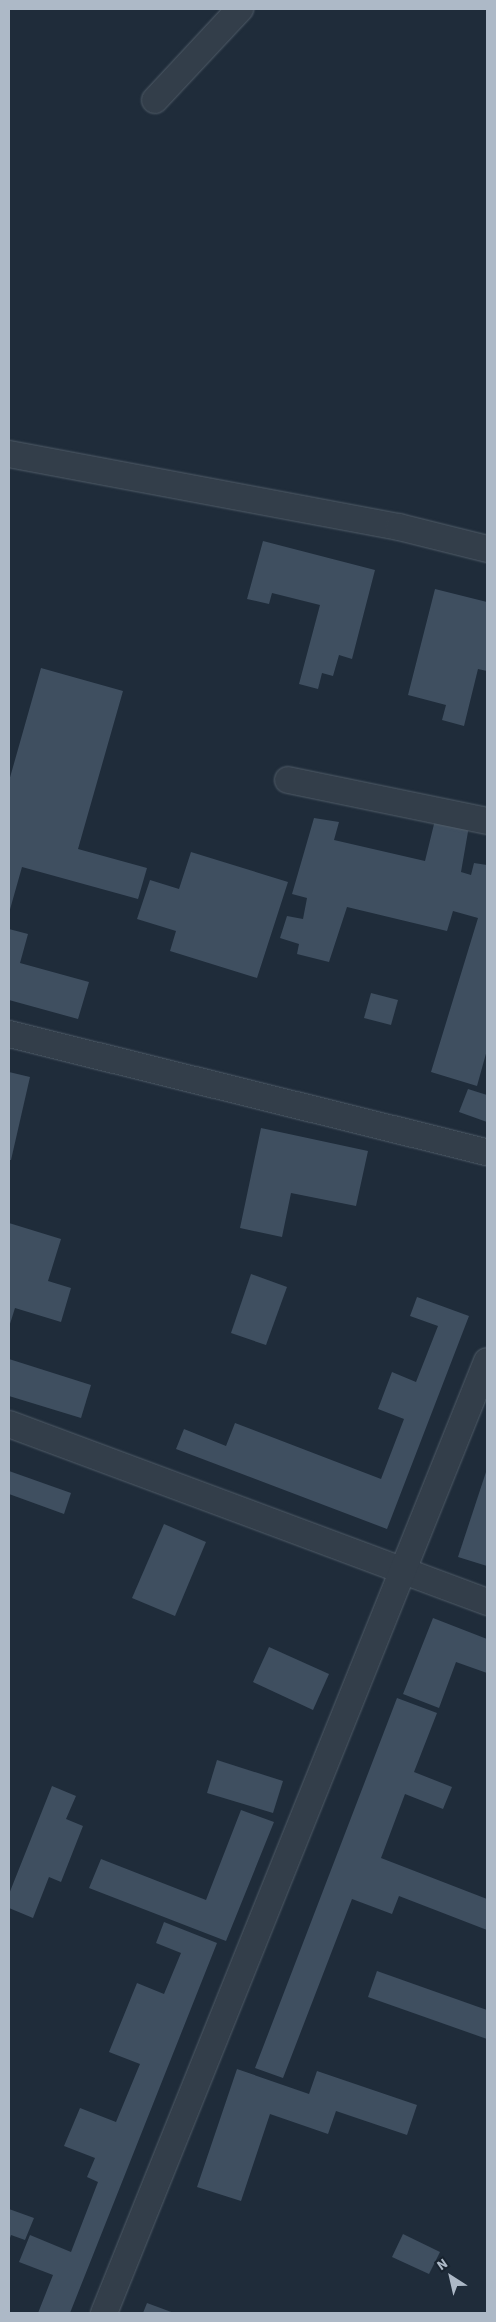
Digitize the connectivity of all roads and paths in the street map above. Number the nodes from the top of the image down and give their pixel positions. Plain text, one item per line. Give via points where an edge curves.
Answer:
1 (240, 9) edge
2 (155, 100) dead end
3 (9, 454) edge
4 (487, 549) edge
5 (288, 780) dead end
6 (487, 821) edge
7 (9, 1034) edge
8 (487, 1152) edge
9 (487, 1361) edge
10 (9, 1424) edge
11 (401, 1572) junction
12 (487, 1602) edge
13 (104, 2313) edge

1 - 2 street
3 - 4 street via 399,527
5 - 6 street
7 - 8 street
9 - 11 street
10 - 11 street
11 - 12 street
11 - 13 street

